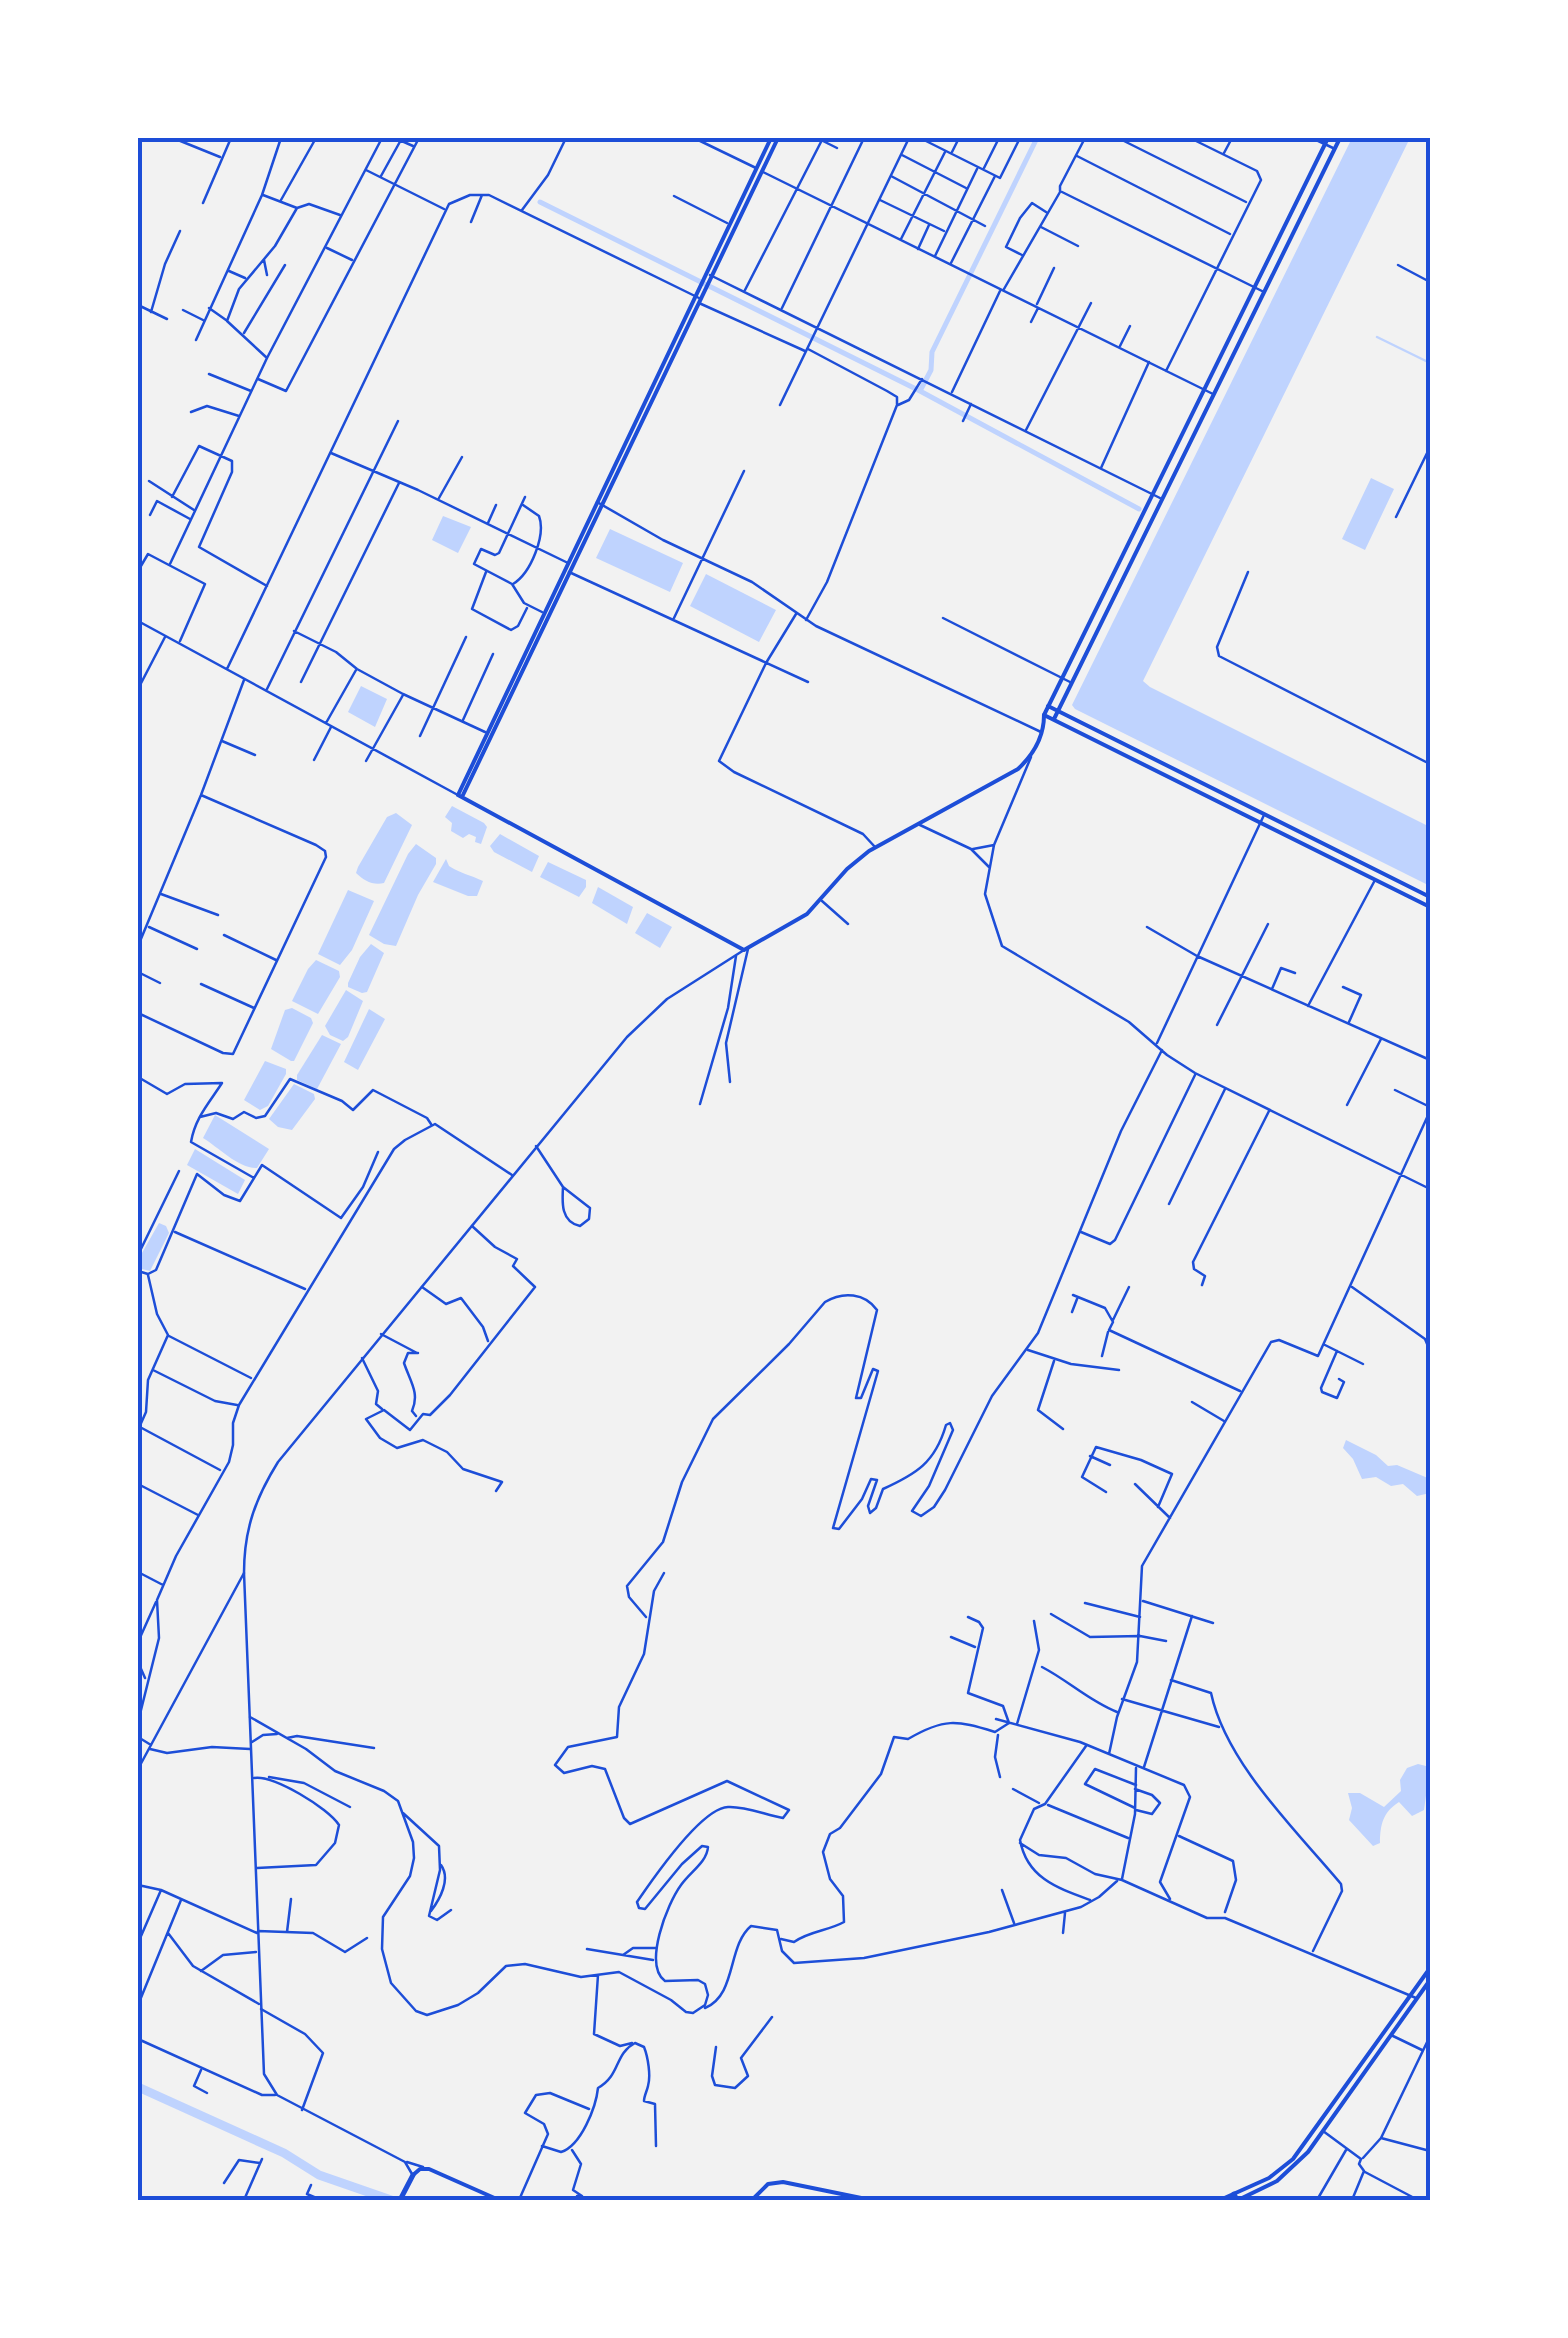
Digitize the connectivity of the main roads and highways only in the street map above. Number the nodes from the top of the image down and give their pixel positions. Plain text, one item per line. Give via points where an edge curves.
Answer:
1 (771, 138) edge
2 (778, 138) edge
3 (1328, 138) edge
4 (1340, 138) edge
5 (758, 169) junction
6 (707, 277) junction
7 (570, 563) junction
8 (546, 614) junction
9 (522, 666) junction
10 (1048, 706) junction
11 (1058, 710) junction
12 (1044, 715) junction
13 (1054, 719) junction
14 (1043, 731) junction
15 (480, 755) junction
16 (1430, 898) edge
17 (1430, 908) edge
18 (1430, 1968) edge
19 (1430, 1980) edge
20 (1415, 1997) junction
21 (412, 2175) joint
22 (1236, 2198) edge
23 (400, 2199) edge
24 (499, 2200) edge
25 (752, 2200) edge
26 (872, 2200) edge
27 (897, 2200) edge
28 (1220, 2200) edge

1 - 5 main road
2 - 5 main road
3 - 10 main road
4 - 11 main road
5 - 6 main road
5 - 6 main road
6 - 7 main road
7 - 8 main road
7 - 8 main road
8 - 9 main road
9 - 15 main road
9 - 15 main road
10 - 11 main road
10 - 12 main road
11 - 13 main road
11 - 16 main road
12 - 13 main road
12 - 14 main road
13 - 14 main road
13 - 17 main road
14 - 15 main road via 1032,756 1006,778 875,848 802,917 746,949 460,796
18 - 20 main road
19 - 20 main road
20 - 22 main road via 1281,2170
20 - 22 main road via 1324,2132 1289,2172
21 - 23 highway
21 - 24 main road via 429,2168
22 - 28 main road
25 - 26 main road via 768,2184 783,2182
26 - 27 main road

